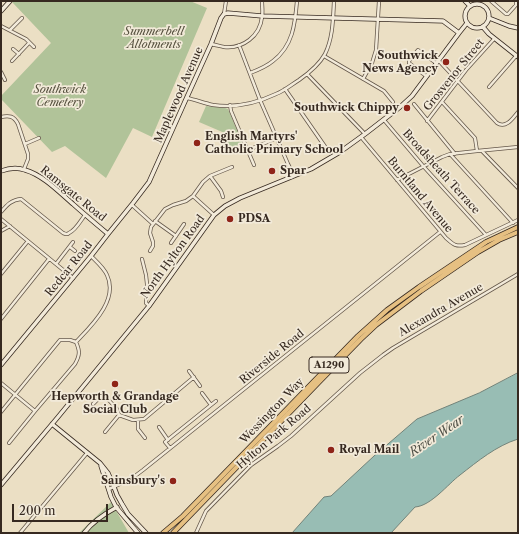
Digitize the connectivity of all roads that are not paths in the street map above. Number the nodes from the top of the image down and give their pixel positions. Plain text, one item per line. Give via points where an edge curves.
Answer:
1 (10, 1) edge
2 (226, 1) edge
3 (262, 1) edge
4 (297, 1) edge
5 (334, 1) edge
6 (379, 1) edge
7 (465, 1) edge
8 (491, 1) edge
9 (516, 3) edge
10 (470, 6) junction
11 (2, 9) edge
12 (224, 14) junction
13 (262, 16) junction
14 (295, 17) junction
15 (22, 18) dead end
16 (333, 18) junction
17 (489, 18) junction
18 (378, 19) junction
19 (467, 23) junction
20 (1, 26) edge
21 (483, 27) junction
22 (518, 28) edge
23 (10, 30) junction
24 (459, 33) junction
25 (494, 39) junction
26 (30, 42) junction
27 (211, 44) junction
28 (239, 45) junction
29 (34, 47) dead end
30 (13, 50) dead end
31 (19, 54) junction
32 (324, 56) junction
33 (517, 56) edge
34 (12, 61) dead end
35 (437, 62) junction
36 (1, 72) edge
37 (250, 73) junction
38 (307, 74) junction
39 (426, 76) junction
40 (363, 79) junction
41 (5, 80) dead end
42 (458, 81) junction
43 (489, 87) dead end
44 (285, 89) junction
45 (186, 97) junction
46 (260, 100) junction
47 (393, 102) dead end
48 (442, 102) junction
49 (414, 104) dead end
50 (230, 105) junction
51 (518, 112) edge
52 (1, 117) edge
53 (384, 120) junction
54 (427, 121) junction
55 (365, 134) junction
56 (361, 137) junction
57 (39, 138) dead end
58 (277, 138) junction
59 (25, 144) junction
60 (518, 147) edge
61 (326, 148) dead end
62 (248, 150) junction
63 (481, 150) junction
64 (477, 151) junction
65 (450, 154) junction
66 (455, 154) junction
67 (254, 164) dead end
68 (424, 167) junction
69 (232, 168) dead end
70 (24, 169) junction
71 (1, 171) edge
72 (210, 176) junction
73 (294, 176) junction
74 (397, 180) junction
75 (149, 182) joint
76 (518, 188) edge
77 (193, 196) junction
78 (223, 197) dead end
79 (132, 205) junction
80 (1, 212) edge
81 (85, 215) junction
82 (214, 215) junction
83 (1, 219) edge
84 (518, 220) edge
85 (155, 221) junction
86 (512, 223) junction
87 (153, 224) junction
88 (184, 224) dead end
89 (10, 226) junction
90 (518, 227) edge
91 (1, 232) edge
92 (440, 232) junction
93 (518, 232) edge
94 (108, 234) junction
95 (486, 235) junction
96 (176, 236) junction
97 (28, 241) junction
98 (74, 242) dead end
99 (171, 243) dead end
100 (70, 247) junction
101 (75, 251) dead end
102 (150, 252) dead end
103 (91, 256) junction
104 (49, 259) junction
105 (142, 259) dead end
106 (56, 264) junction
107 (1, 274) edge
108 (518, 274) edge
109 (73, 278) junction
110 (149, 306) junction
111 (1, 319) edge
112 (76, 342) junction
113 (373, 362) joint
114 (1, 365) edge
115 (189, 371) dead end
116 (194, 377) junction
117 (1, 383) edge
118 (200, 386) dead end
119 (202, 393) dead end
120 (15, 394) junction
121 (216, 401) dead end
122 (92, 404) dead end
123 (211, 405) junction
124 (35, 411) junction
125 (1, 412) edge
126 (119, 415) junction
127 (138, 420) junction
128 (52, 424) junction
129 (159, 427) dead end
130 (105, 432) dead end
131 (145, 438) dead end
132 (168, 440) junction
133 (9, 443) dead end
134 (170, 448) junction
135 (87, 453) junction
136 (100, 463) junction
137 (1, 484) edge
138 (114, 487) junction
139 (109, 490) junction
140 (122, 504) junction
141 (116, 507) junction
142 (20, 533) edge
143 (84, 533) edge
144 (138, 533) edge
145 (146, 533) edge
146 (163, 533) edge
147 (173, 533) edge
148 (196, 533) edge

1 - 11 street
2 - 12 street
3 - 13 street
4 - 14 street
5 - 16 street
6 - 18 street
7 - 10 street
8 - 9 street via 506,14
10 - 17 street via 482,4 488,10
10 - 19 street via 466,12
12 - 13 street
12 - 27 street, Maplewood Avenue
13 - 14 street
13 - 28 street via 260,28 253,38
14 - 16 street
14 - 37 street via 292,35 284,49 273,61
15 - 23 street
16 - 18 street
16 - 32 street via 329,44
17 - 21 street
17 - 22 street
18 - 24 street via 443,21
18 - 40 street via 376,50
19 - 21 street via 473,28
19 - 24 street, North Hylton Road
20 - 23 street
21 - 25 street
23 - 26 street
24 - 35 street, North Hylton Road
25 - 33 street
25 - 42 street, Grosvenor Street
26 - 29 street
26 - 31 street
27 - 28 street via 225,47
27 - 45 street, Maplewood Avenue
28 - 37 street
30 - 31 street
31 - 34 street
32 - 38 street
32 - 40 street
33 - 43 street
35 - 39 street, North Hylton Road
35 - 39 street via 418,50 409,63
35 - 42 street
36 - 41 street
37 - 46 street
38 - 44 street
38 - 55 street
39 - 53 street, North Hylton Road via 412,96
40 - 47 street via 384,91
42 - 48 street, Grosvenor Street
42 - 51 street via 500,125 509,122
44 - 46 street
44 - 61 street
45 - 50 street via 210,104
45 - 75 street, Maplewood Avenue
46 - 50 street
46 - 58 street
48 - 54 street, Grosvenor Street
48 - 64 street via 475,138
49 - 54 street
50 - 62 street
52 - 59 street via 9,115 16,120
53 - 55 street, North Hylton Road
53 - 68 street, Broadsheath Terrace
54 - 66 street
55 - 56 street, North Hylton Road
56 - 73 street, North Hylton Road via 311,169
56 - 74 street, Burntland Avenue
57 - 59 street
58 - 62 street
58 - 73 street
59 - 70 street via 28,159
60 - 63 street
62 - 67 street
63 - 64 street
63 - 76 street
64 - 66 street
65 - 66 street
65 - 68 street
65 - 86 street
68 - 74 street
68 - 95 street, Broadsheath Terrace
69 - 72 street
70 - 71 street, Ramsgate Road via 10,168
70 - 81 street, Ramsgate Road via 50,184
72 - 77 street via 202,182
72 - 78 street
73 - 82 street, North Hylton Road via 240,198
74 - 92 street, Burntland Avenue
75 - 79 street, Redcar Road
77 - 82 street
77 - 85 street via 165,209
79 - 87 street
79 - 94 street, Redcar Road
80 - 81 street via 12,200 21,199 66,234 69,234
81 - 94 street, Ramsgate Road
82 - 110 street, North Hylton Road
83 - 89 street
84 - 86 street, Burntland Avenue
85 - 87 street
85 - 96 street
86 - 95 street, Burntland Avenue
87 - 102 street via 150,233 153,246
88 - 96 street
89 - 91 street
89 - 97 street
90 - 146 main road, Wessington Way / A1290 via 465,256 376,320 183,516
92 - 95 street, Burntland Avenue via 456,246 465,245
92 - 134 street, Riverside Road
93 - 147 main road, Wessington Way / A1290 via 478,252 376,325
94 - 103 street, Redcar Road
96 - 99 street
97 - 104 street
97 - 107 street
98 - 100 street
100 - 101 street
100 - 106 street
103 - 109 street, Redcar Road
103 - 112 street via 107,274 110,288 102,312
104 - 106 street
104 - 111 street
105 - 110 street via 147,284 146,303
106 - 109 street
108 - 113 street, Alexandra Avenue
109 - 114 street, Redcar Road
110 - 128 street, North Hylton Road
112 - 120 street via 60,340
112 - 124 street via 80,356
113 - 148 street, Hylton Park Road via 291,436 251,465 206,511
115 - 116 street
116 - 118 street
116 - 127 street via 144,419
117 - 120 street
119 - 123 street
120 - 124 street
120 - 125 street
121 - 123 street
122 - 126 street via 105,396
123 - 132 street
124 - 133 street
126 - 127 street
126 - 130 street
127 - 131 street via 138,429
128 - 135 street
128 - 137 street, North Hylton Road
129 - 132 street
132 - 134 street via 165,442
134 - 138 street, Riverside Road via 131,479
135 - 136 street
135 - 142 street
136 - 138 street
136 - 139 street
138 - 139 street, Riverside Road
138 - 140 street
139 - 141 street
140 - 141 street
140 - 145 street
141 - 143 street via 90,525
141 - 144 street

